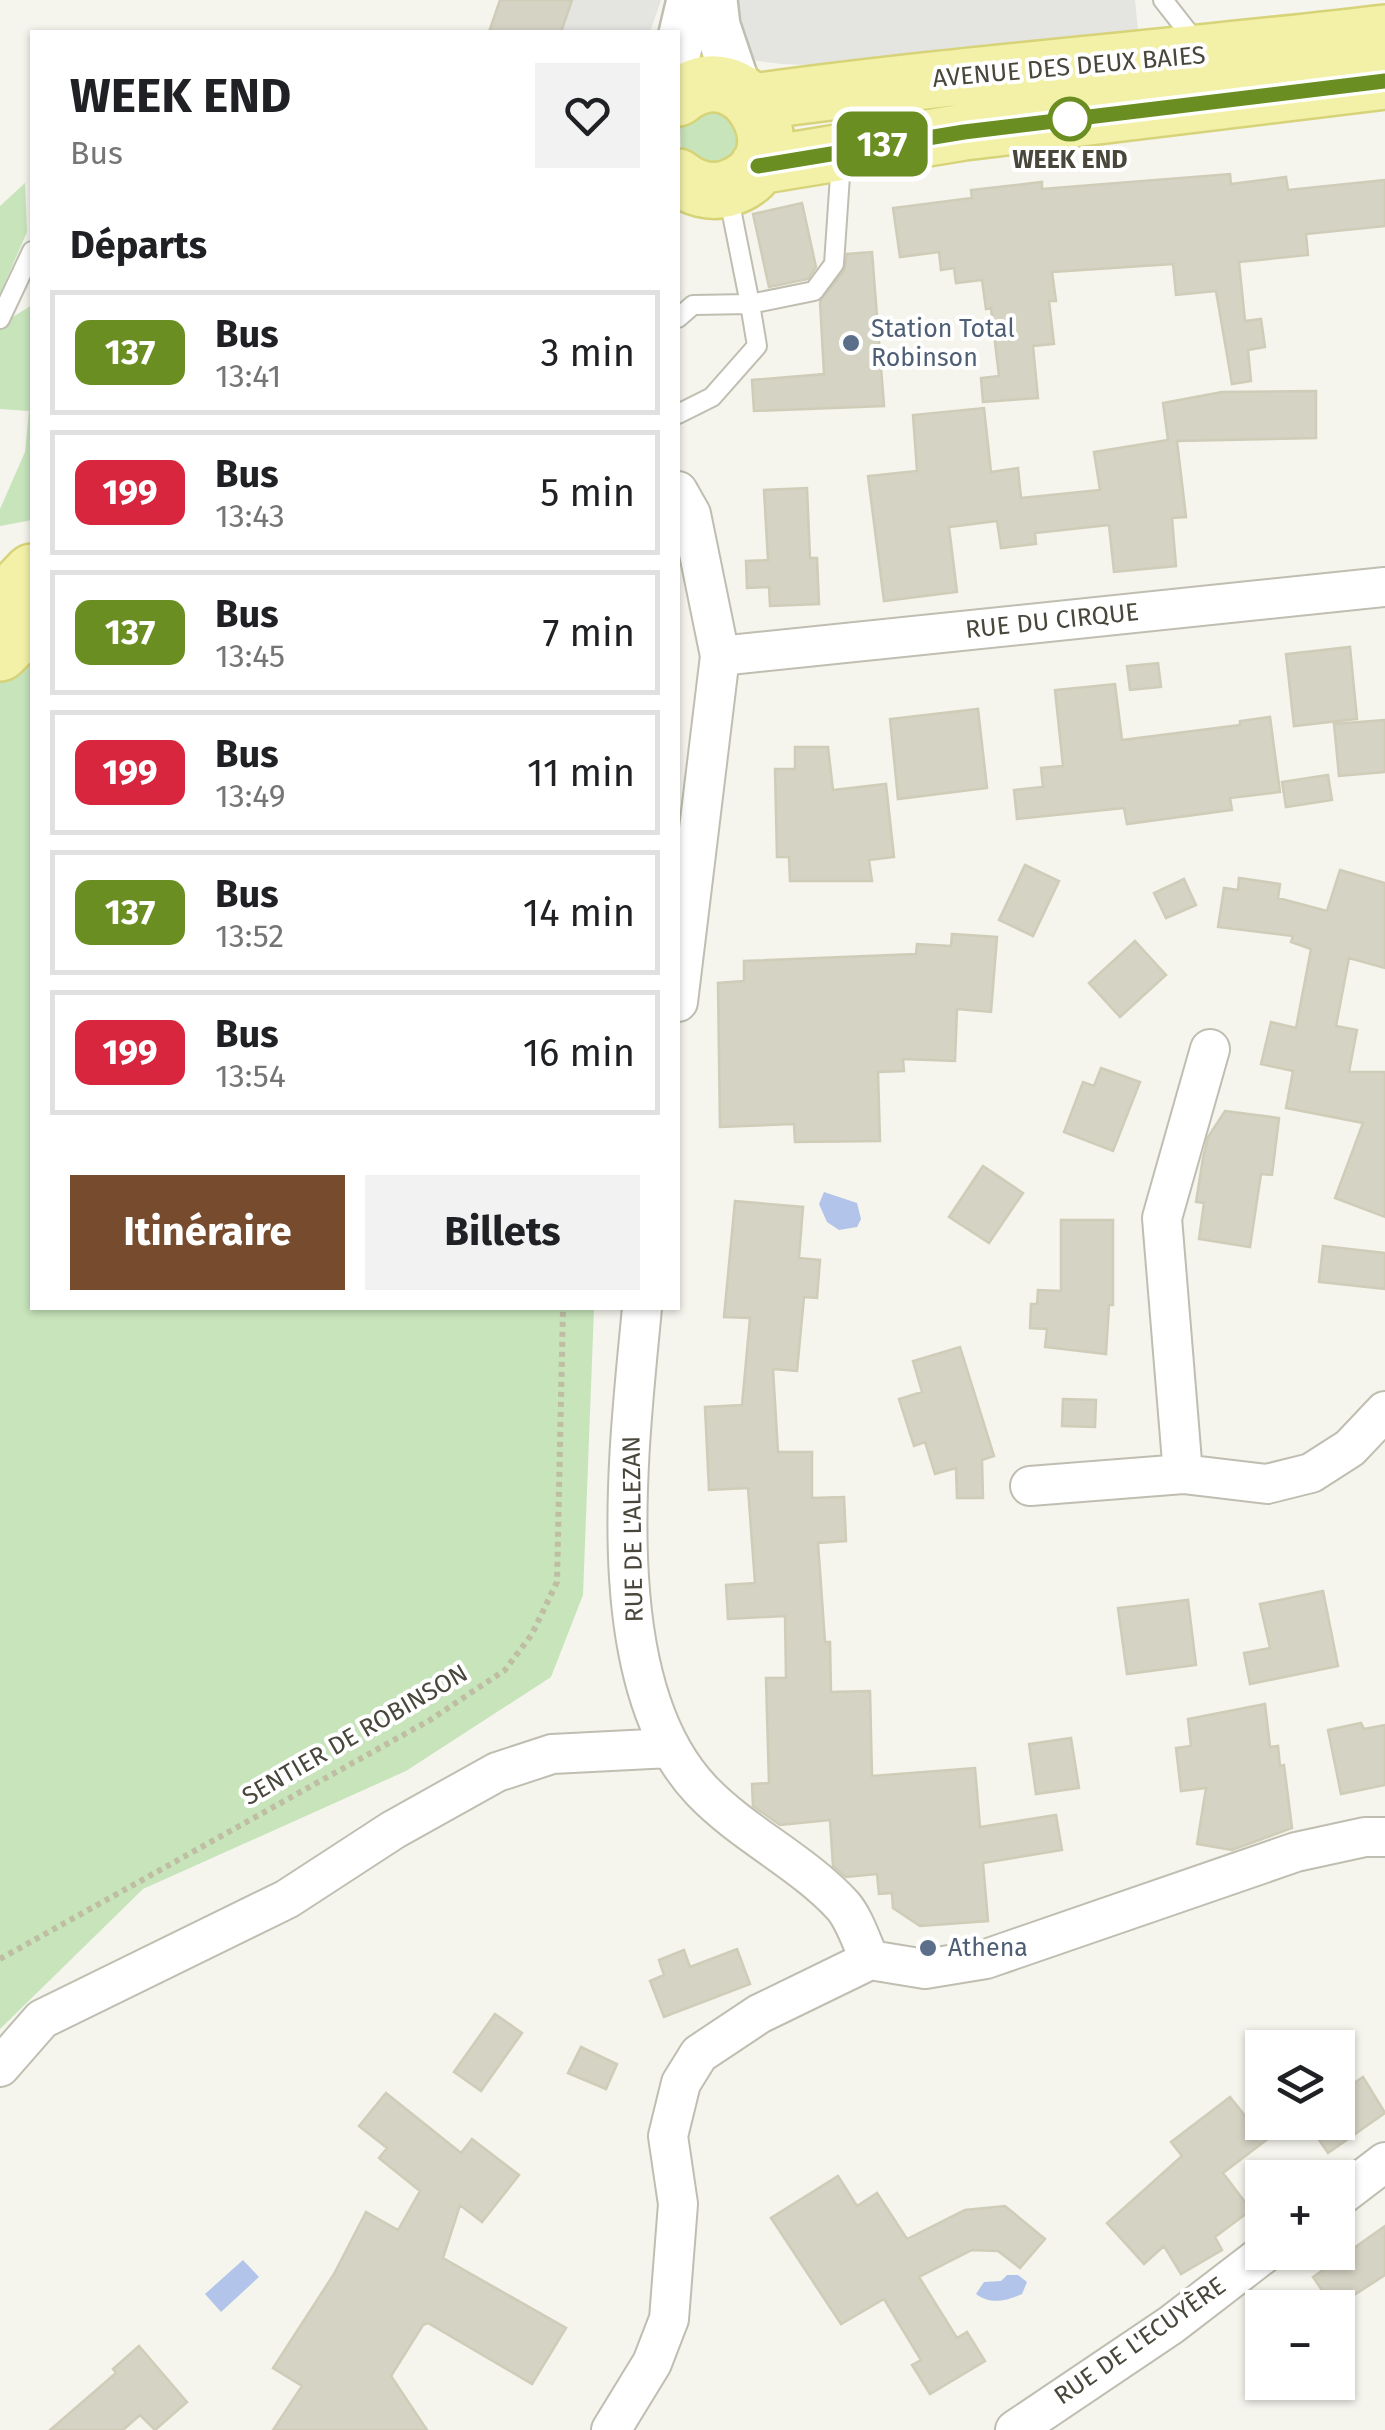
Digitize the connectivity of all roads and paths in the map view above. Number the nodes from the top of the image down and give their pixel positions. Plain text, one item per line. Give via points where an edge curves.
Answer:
1 (690, 0) edge
2 (714, 0) edge
3 (1163, 0) edge
4 (1363, 60) edge
5 (680, 71) edge
6 (1188, 72) junction
7 (680, 78) edge
8 (962, 79) junction
9 (746, 96) junction
10 (964, 132) junction
11 (842, 150) junction
12 (704, 178) edge
13 (30, 255) edge
14 (750, 304) junction
15 (680, 316) edge
16 (0, 319) edge
17 (680, 413) edge
18 (680, 495) edge
19 (30, 574) edge
20 (1385, 586) edge
21 (0, 606) edge
22 (30, 624) edge
23 (0, 653) edge
24 (720, 656) junction
25 (680, 986) edge
26 (1210, 1048) dead end
27 (563, 1310) edge
28 (642, 1310) edge
29 (1385, 1411) edge
30 (1183, 1474) junction
31 (1030, 1486) dead end
32 (670, 1748) junction
33 (1385, 1837) edge
34 (0, 1958) edge
35 (870, 1960) junction
36 (0, 2067) edge
37 (1385, 2162) edge
38 (1355, 2185) edge
39 (1245, 2268) edge
40 (610, 2430) edge
41 (1015, 2430) edge

1 - 5 street
2 - 9 street via 721,42
3 - 6 lane
4 - 6 main road, AVENUE DES DEUX BAIES
6 - 8 main road, AVENUE DES DEUX BAIES
6 - 10 main road, AVENUE DES DEUX BAIES
7 - 9 main road, AVENUE DES DEUX BAIES
8 - 9 main road, AVENUE DES DEUX BAIES
8 - 10 main road
9 - 12 main road via 766,133
10 - 11 main road, AVENUE DES DEUX BAIES
11 - 12 main road, AVENUE DES DEUX BAIES
11 - 14 lane via 834,264 814,290
12 - 14 lane
13 - 16 lane
14 - 15 lane via 693,305
14 - 17 lane via 757,346 712,397
18 - 24 street via 691,514
19 - 21 main road
20 - 24 street, RUE DU CIRQUE
22 - 23 main road
24 - 25 street
26 - 30 street via 1162,1218
27 - 34 path, SENTIER DE ROBINSON via 556,1582 532,1634 505,1670 430,1720
28 - 32 street, RUE DE L'ALEZAN via 631,1424 630,1604 648,1702
29 - 30 street via 1350,1448 1311,1473 1267,1484
30 - 31 street
32 - 35 street, RUE DE L'ALEZAN via 702,1791 845,1908
32 - 36 street via 552,1754 497,1772 287,1899 42,2019
33 - 35 street via 1296,1852 986,1959 925,1969
35 - 40 street via 758,2014 699,2054 681,2082 668,2136 678,2204 669,2318 652,2363
37 - 38 street
39 - 41 street, RUE DE L'ECUYÈRE

